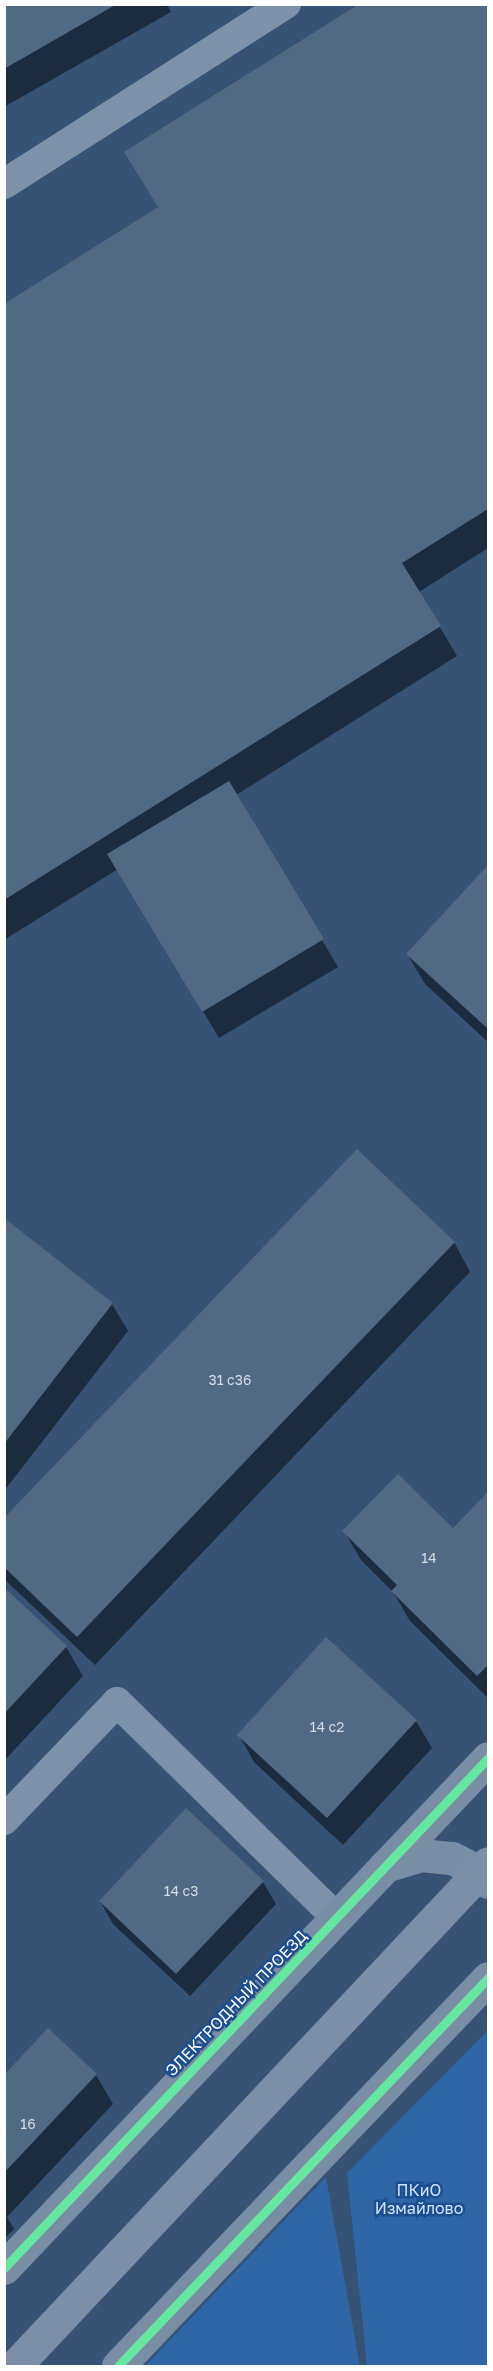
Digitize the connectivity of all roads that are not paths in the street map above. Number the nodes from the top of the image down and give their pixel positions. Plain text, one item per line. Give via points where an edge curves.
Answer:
1 (286, 4) edge
2 (4, 184) edge
3 (489, 1758) edge
4 (4, 1820) edge
5 (489, 1863) edge
6 (385, 1866) junction
7 (489, 1882) edge
8 (337, 1918) junction
9 (489, 1978) edge
10 (4, 2268) edge
11 (15, 2367) edge
12 (118, 2367) edge

1 - 2 lane
3 - 6 street, ЭЛЕКТРОДНЫЙ ПРОЕЗД
4 - 8 lane via 117,1702
5 - 11 main road, bridge
6 - 7 street via 421,1855 452,1858 482,1872
6 - 8 street, ЭЛЕКТРОДНЫЙ ПРОЕЗД
8 - 10 street, ЭЛЕКТРОДНЫЙ ПРОЕЗД
9 - 12 street

